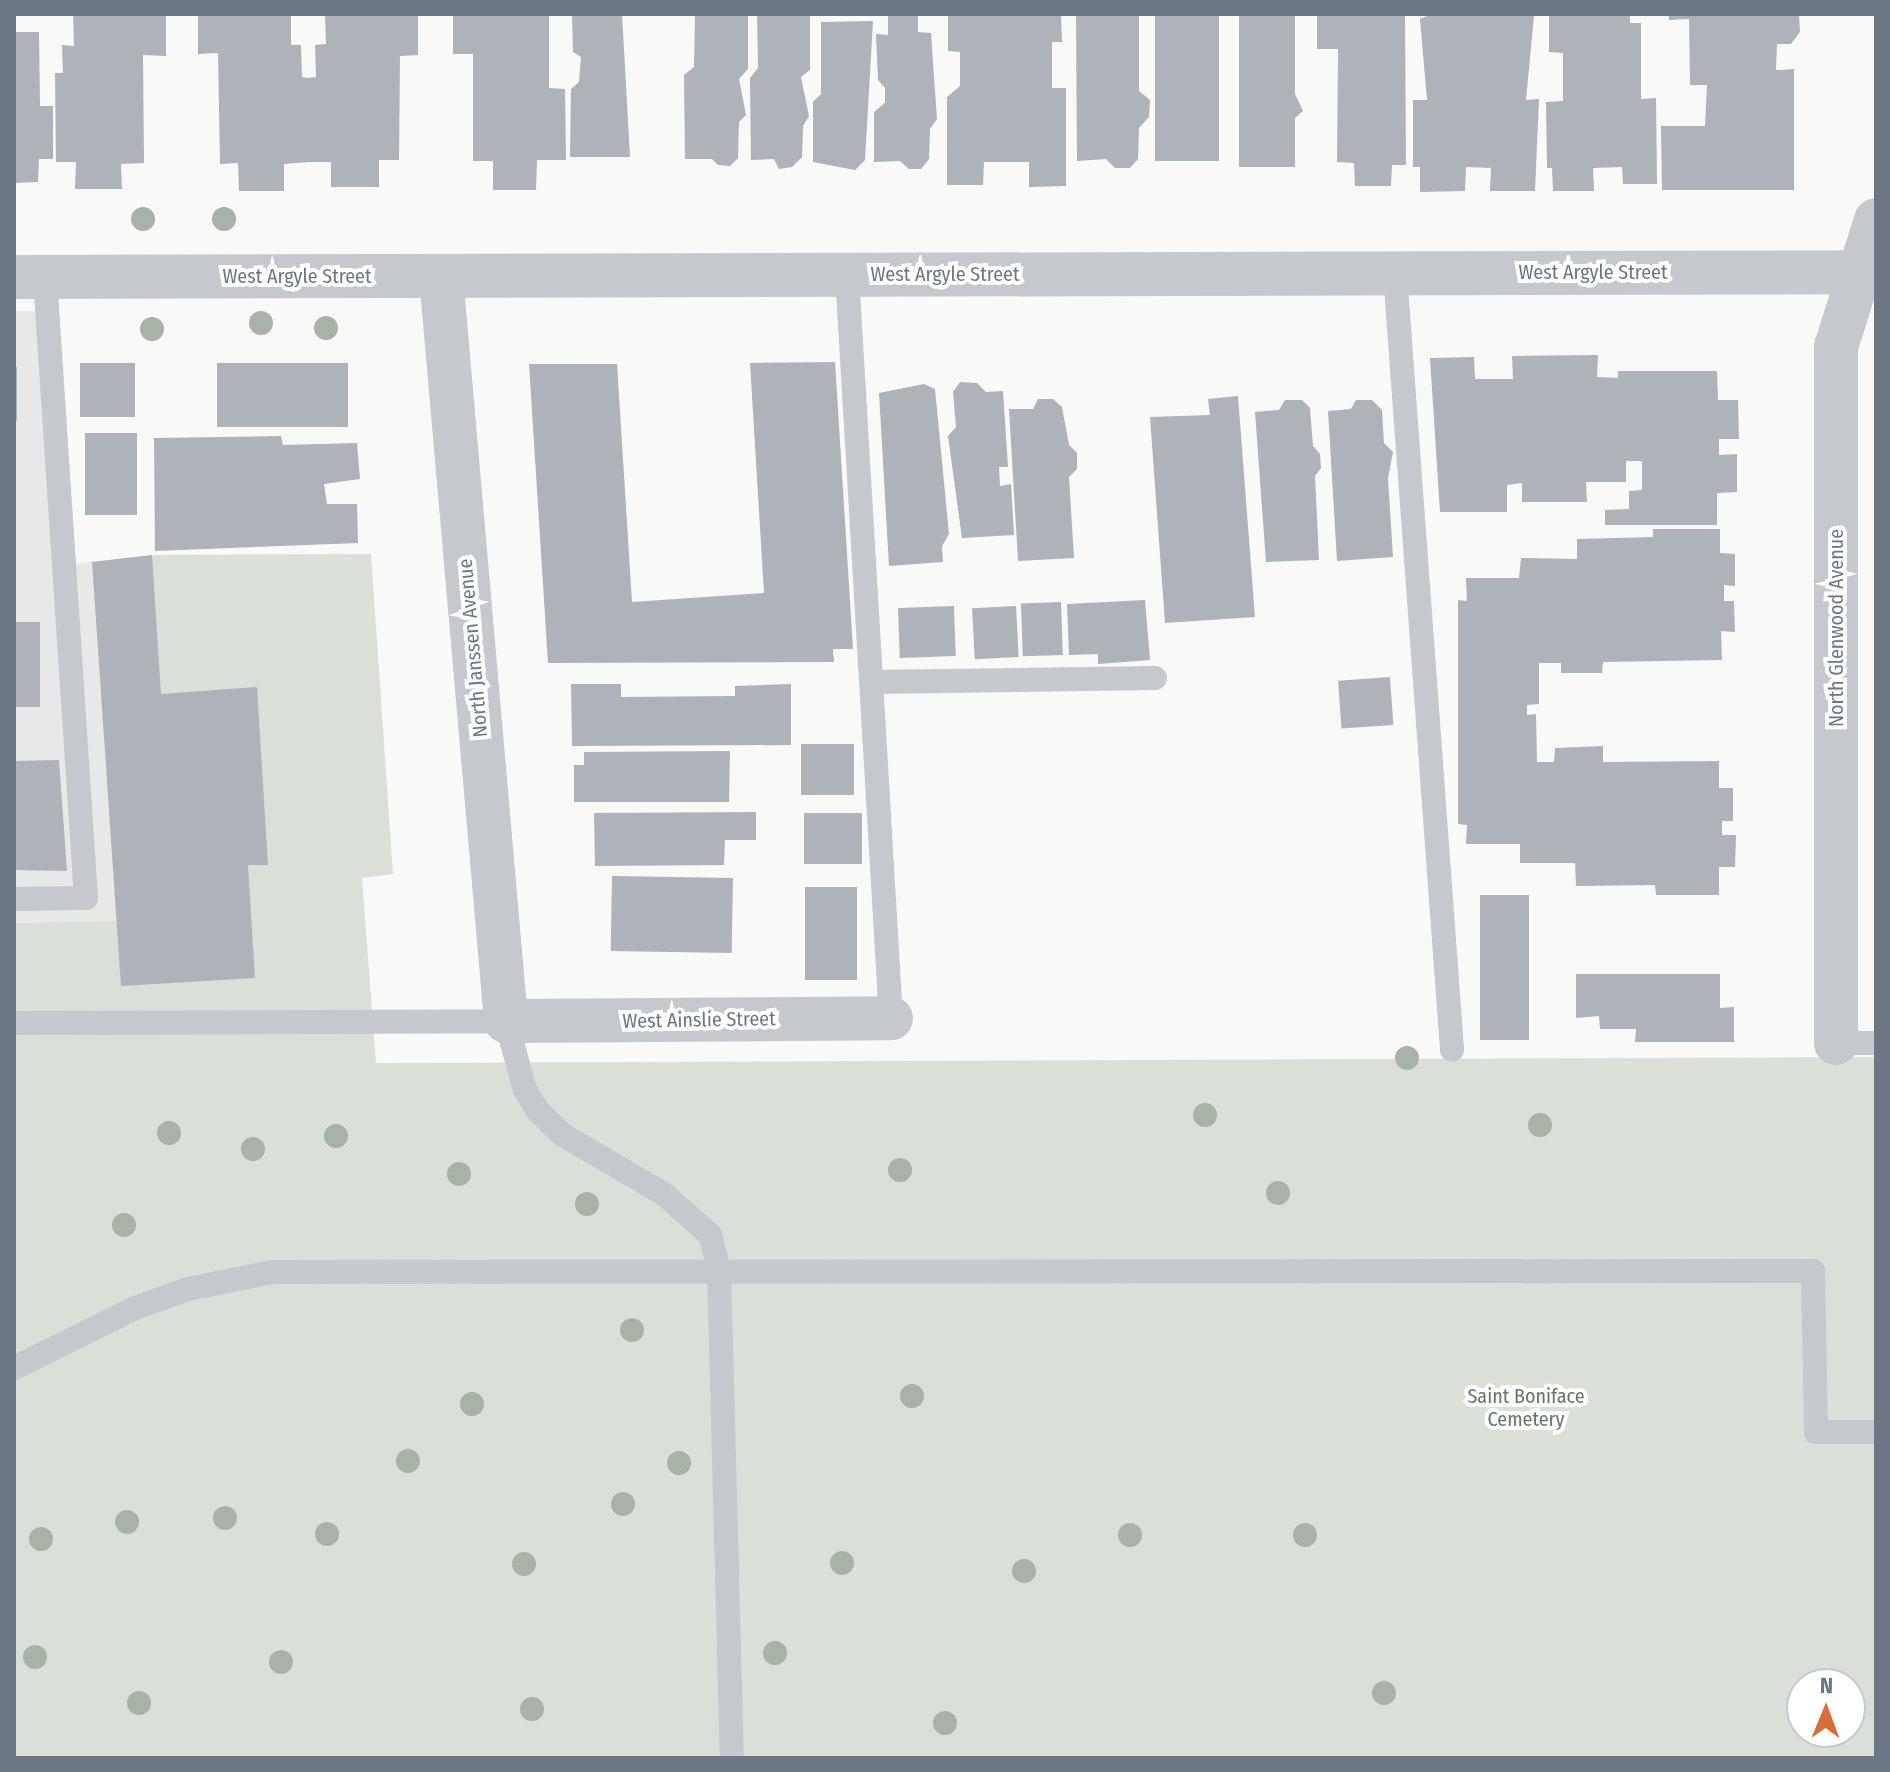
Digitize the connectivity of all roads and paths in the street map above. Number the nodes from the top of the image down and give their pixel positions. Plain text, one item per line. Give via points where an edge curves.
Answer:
1 (1876, 220) edge
2 (1868, 272) edge
3 (1395, 273) junction
4 (847, 274) junction
5 (441, 276) junction
6 (29, 277) edge
7 (1155, 678) dead end
8 (871, 682) junction
9 (14, 899) edge
10 (891, 1018) joint
11 (506, 1021) junction
12 (14, 1023) edge
13 (1856, 1043) edge
14 (1452, 1050) dead end
15 (719, 1268) junction
16 (14, 1368) edge
17 (1876, 1432) edge
18 (732, 1758) edge

1 - 2 street, North Glenwood Avenue
2 - 3 street, West Argyle Street
2 - 13 street, North Glenwood Avenue via 1836,347
3 - 4 street, West Argyle Street
3 - 14 lane
4 - 5 street, West Argyle Street
4 - 8 lane
5 - 6 street, West Argyle Street
5 - 11 street, North Janssen Avenue
6 - 9 lane via 86,898
7 - 8 lane
8 - 10 lane
10 - 11 street, West Ainslie Street
11 - 12 lane
11 - 15 lane via 525,1090 538,1111 563,1135 664,1194 710,1235
15 - 16 lane via 272,1272 188,1289 135,1308
15 - 17 lane via 1813,1271 1816,1432
15 - 18 lane

